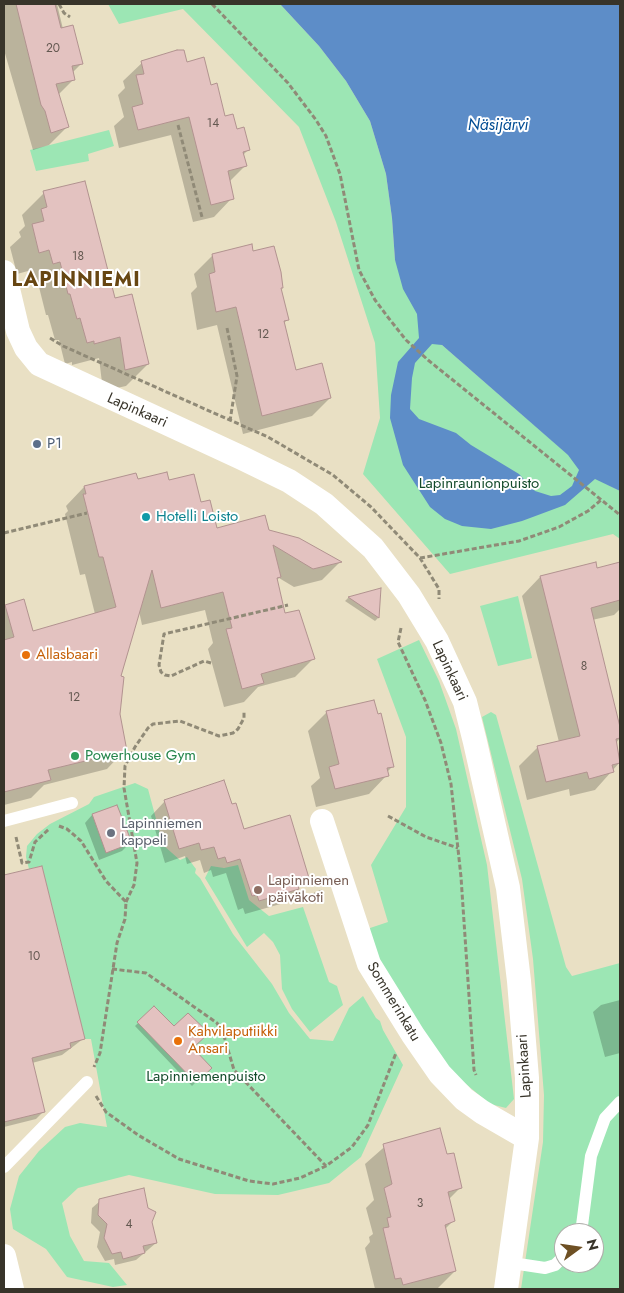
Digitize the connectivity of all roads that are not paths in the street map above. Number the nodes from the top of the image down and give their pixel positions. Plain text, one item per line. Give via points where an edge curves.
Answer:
1 (4, 272) edge
2 (11, 333) edge
3 (72, 803) dead end
4 (8, 820) edge
5 (322, 821) dead end
6 (87, 1082) road end
7 (620, 1102) edge
8 (527, 1138) junction
9 (4, 1167) edge
10 (582, 1223) edge
11 (4, 1256) edge
12 (512, 1263) junction
13 (554, 1265) edge
14 (12, 1289) edge
15 (506, 1289) edge

1 - 2 street, Lapinkaari
2 - 8 street, Lapinkaari via 31,357 49,370 242,458 324,504 373,548 420,613 465,702 498,837 508,888 519,981 527,1078
3 - 4 lane
5 - 8 street, Sommerinkatu via 369,964 413,1035 440,1074 464,1099
6 - 9 lane
7 - 10 lane via 605,1118 591,1156
8 - 12 street, Lapinkaari
11 - 14 street
12 - 13 lane via 544,1268
12 - 15 street, Lapinkaari

